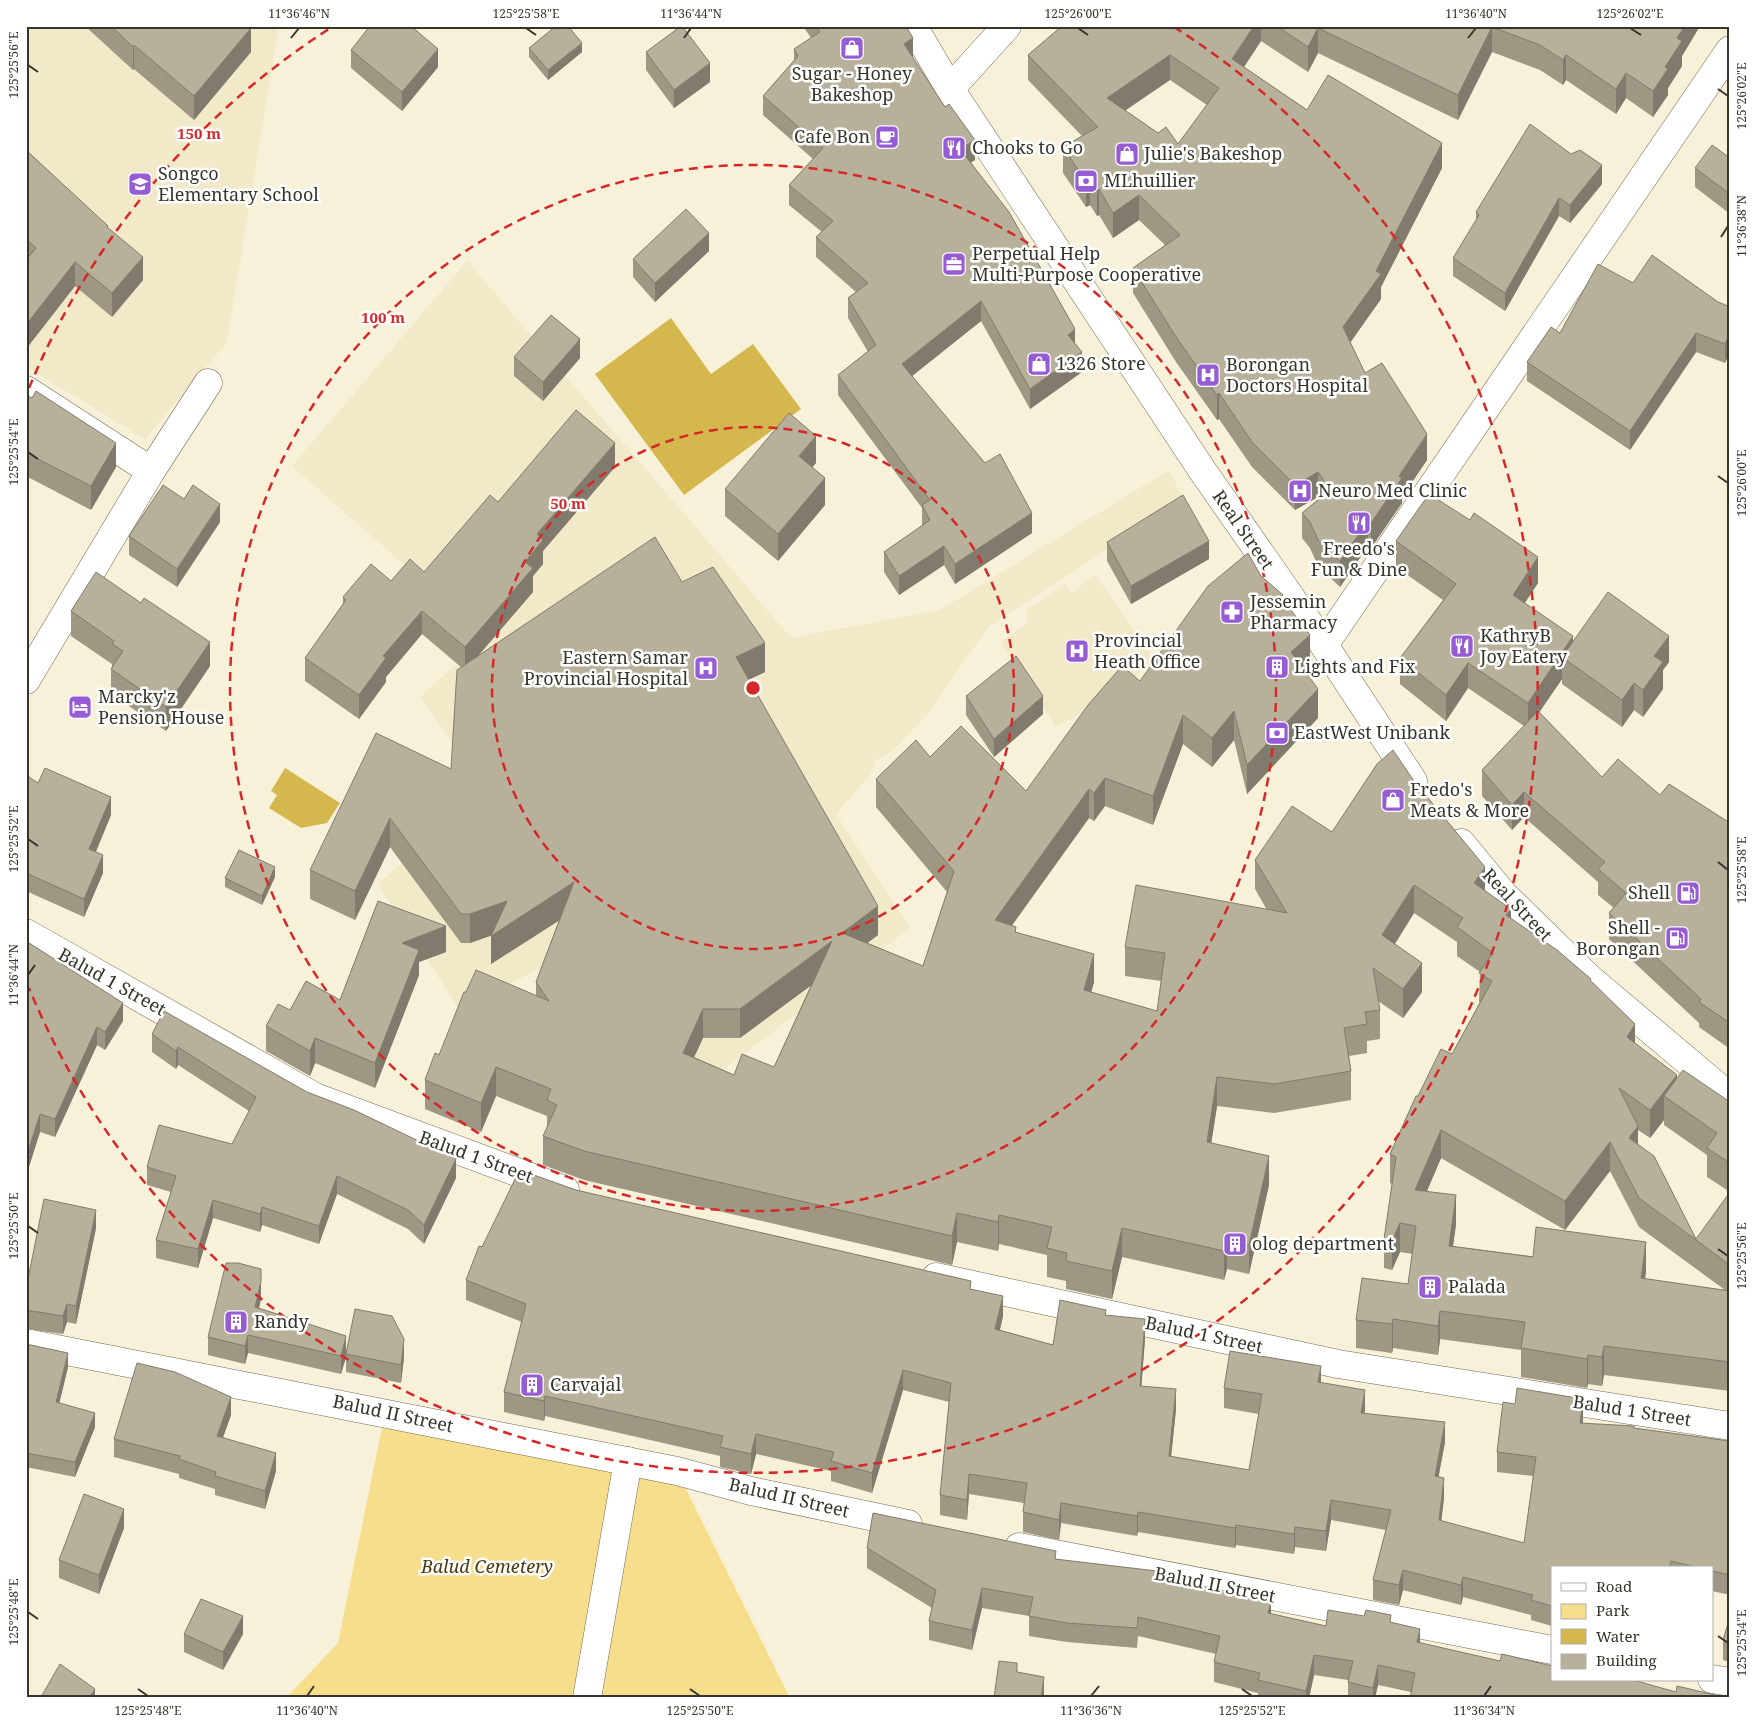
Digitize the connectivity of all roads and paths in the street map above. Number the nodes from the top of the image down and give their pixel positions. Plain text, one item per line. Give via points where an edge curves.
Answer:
1 (913, 26) edge
2 (1007, 26) edge
3 (1730, 50) edge
4 (950, 89) junction
5 (208, 383) dead end
6 (26, 390) edge
7 (151, 471) junction
8 (1324, 645) junction
9 (26, 680) edge
10 (1426, 800) edge
11 (1444, 822) edge
12 (26, 933) edge
13 (1730, 1097) edge
14 (590, 1198) edge
15 (909, 1271) edge
16 (26, 1343) edge
17 (1730, 1426) edge
18 (628, 1461) junction
19 (932, 1529) edge
20 (990, 1541) edge
21 (1551, 1650) edge
22 (1714, 1679) edge
23 (1730, 1682) edge
24 (587, 1698) edge

1 - 4 street, Real Street
2 - 4 street
3 - 8 street
4 - 8 street, Real Street via 1202,470
5 - 7 street
6 - 7 street
7 - 9 street
8 - 10 street, Real Street
11 - 13 street, Real Street via 1504,894 1589,978
12 - 14 street, Balud 1 Street via 315,1097
15 - 17 street, Balud 1 Street via 1338,1364
16 - 18 street, Balud II Street
18 - 19 street, Balud II Street via 750,1491
18 - 24 street
20 - 21 street, Balud II Street
22 - 23 street

